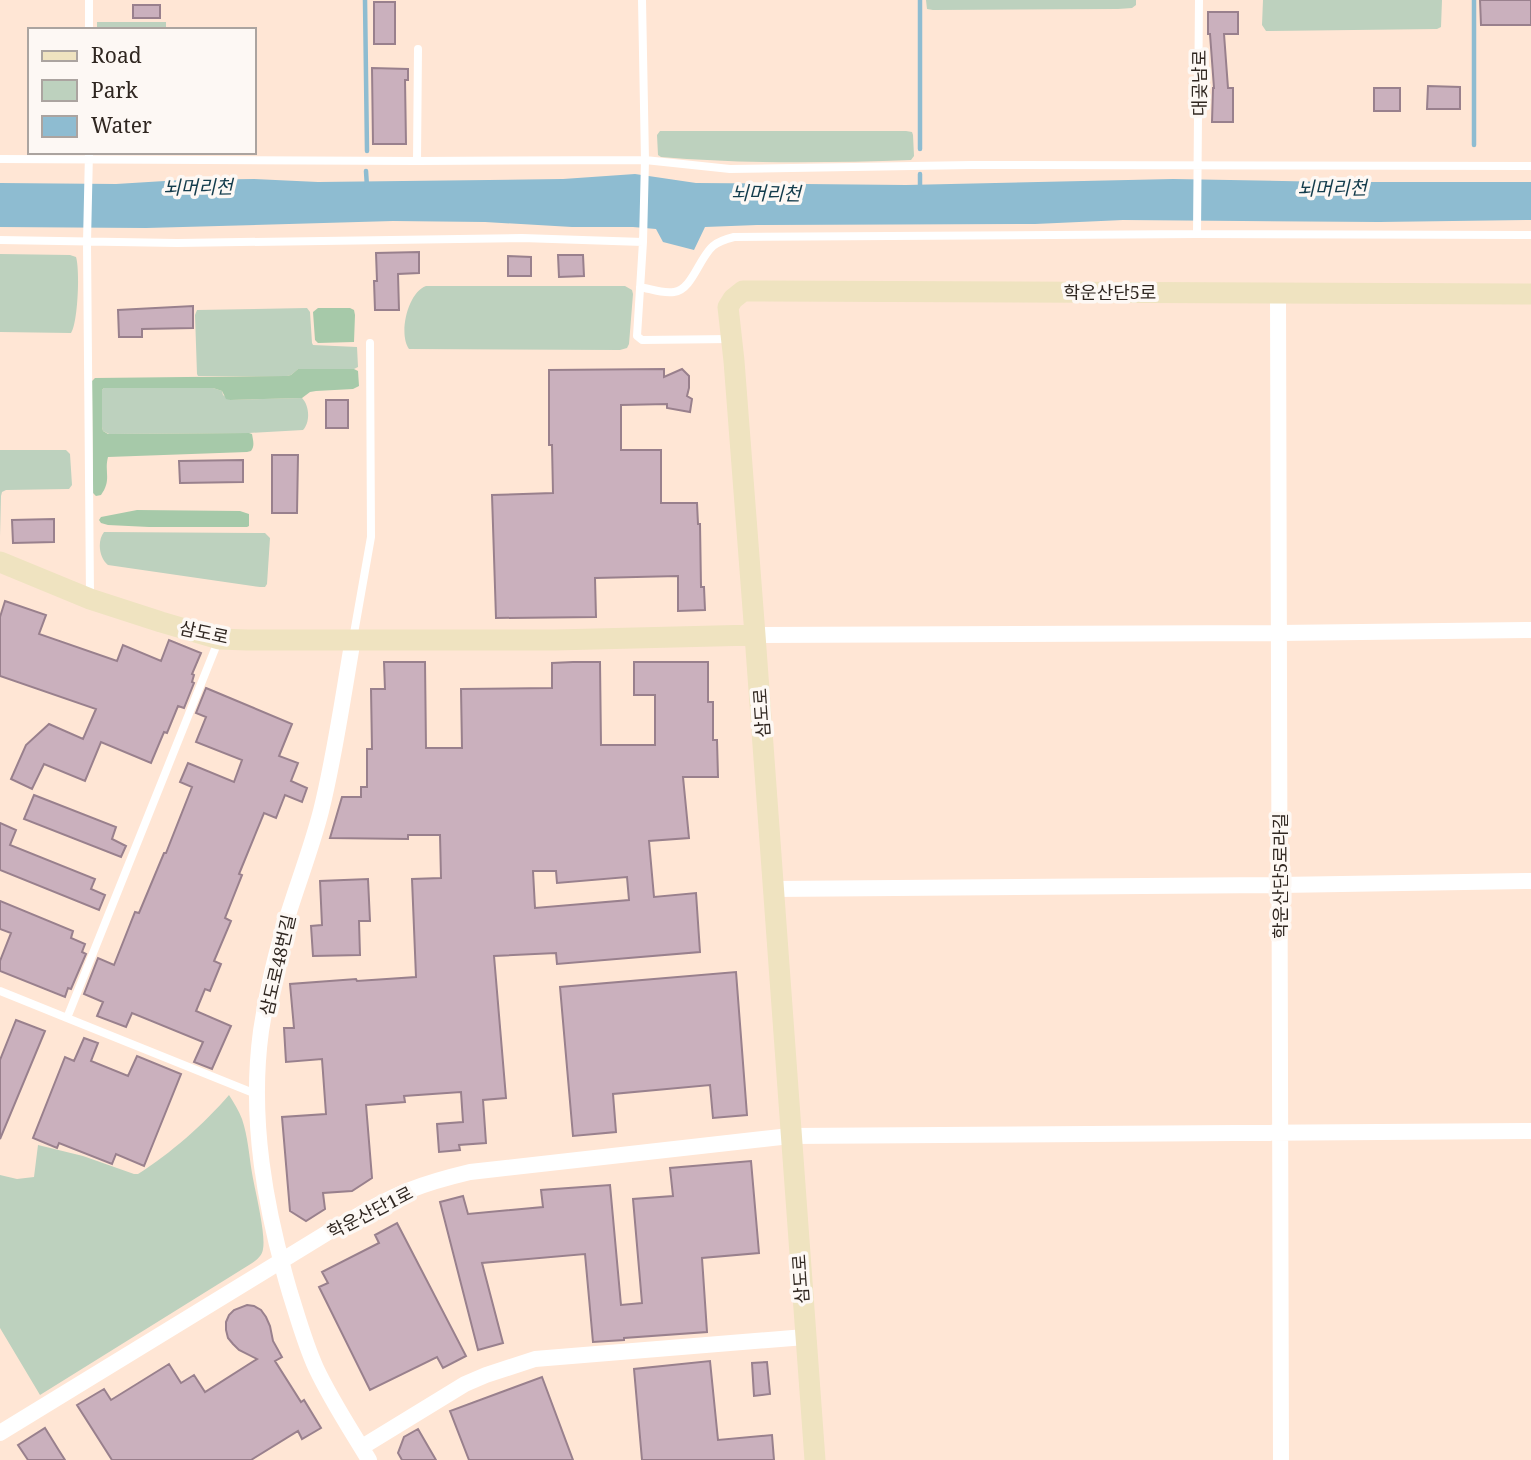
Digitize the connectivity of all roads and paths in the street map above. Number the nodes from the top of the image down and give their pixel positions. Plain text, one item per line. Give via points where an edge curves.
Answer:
1 (89, 0) edge
2 (642, 0) edge
3 (1199, 0) edge
4 (89, 28) edge
5 (418, 49) dead end
6 (89, 156) edge
7 (0, 159) edge
8 (417, 161) junction
9 (644, 165) junction
10 (1199, 166) junction
11 (1531, 166) edge
12 (1197, 234) junction
13 (1531, 235) edge
14 (0, 240) edge
15 (87, 242) junction
16 (643, 242) junction
17 (640, 286) junction
18 (1278, 293) junction
19 (1531, 294) edge
20 (731, 339) junction
21 (370, 343) dead end
22 (0, 562) edge
23 (90, 599) junction
24 (1531, 630) edge
25 (1279, 633) junction
26 (755, 635) junction
27 (219, 639) junction
28 (353, 639) junction
29 (1531, 881) edge
30 (1280, 885) junction
31 (773, 889) junction
32 (0, 991) edge
33 (67, 1018) junction
34 (256, 1094) junction
35 (1531, 1131) edge
36 (1280, 1132) junction
37 (790, 1136) junction
38 (281, 1260) junction
39 (804, 1337) junction
40 (0, 1433) edge
41 (365, 1454) edge
42 (814, 1460) edge
43 (1280, 1460) edge

1 - 4 lane
2 - 9 lane
3 - 10 lane, 대곶남로
5 - 8 lane
6 - 7 lane
6 - 8 lane
6 - 15 lane
8 - 9 lane
9 - 10 lane via 730,169
9 - 16 lane
10 - 11 lane
10 - 12 lane, 대곶남로
12 - 13 lane
12 - 17 lane via 734,237 712,246 685,287 676,292
14 - 15 lane
15 - 16 lane via 463,238
15 - 23 lane
16 - 17 lane
17 - 20 lane via 637,336 642,340
18 - 19 street, 학운산단5로
18 - 20 street, 학운산단5로 via 743,291 728,307
18 - 25 street, 학운산단5로라길
20 - 26 street, 학운산단5로
21 - 28 lane via 371,537
22 - 23 street, 삼도로
23 - 27 street, 삼도로
24 - 25 street
25 - 26 street
25 - 30 street, 학운산단5로라길
26 - 28 street, 삼도로
26 - 31 street, 삼도로
27 - 28 street, 삼도로
27 - 33 lane
28 - 34 street, 삼도로48번길 via 321,811 269,984
29 - 30 street
30 - 31 street
30 - 36 street, 학운산단5로라길
31 - 37 street, 삼도로
32 - 33 lane
33 - 34 lane
34 - 38 street, 삼도로48번길 via 265,1187
35 - 36 street, 학운산단1로
36 - 37 street, 학운산단1로
36 - 43 street, 학운산단5로라길
37 - 38 street, 학운산단1로 via 470,1172 386,1200
37 - 39 street, 삼도로
38 - 40 street, 학운산단1로
38 - 41 street, 삼도로48번길 via 315,1366
39 - 41 street via 535,1359 465,1384
39 - 42 street, 삼도로

